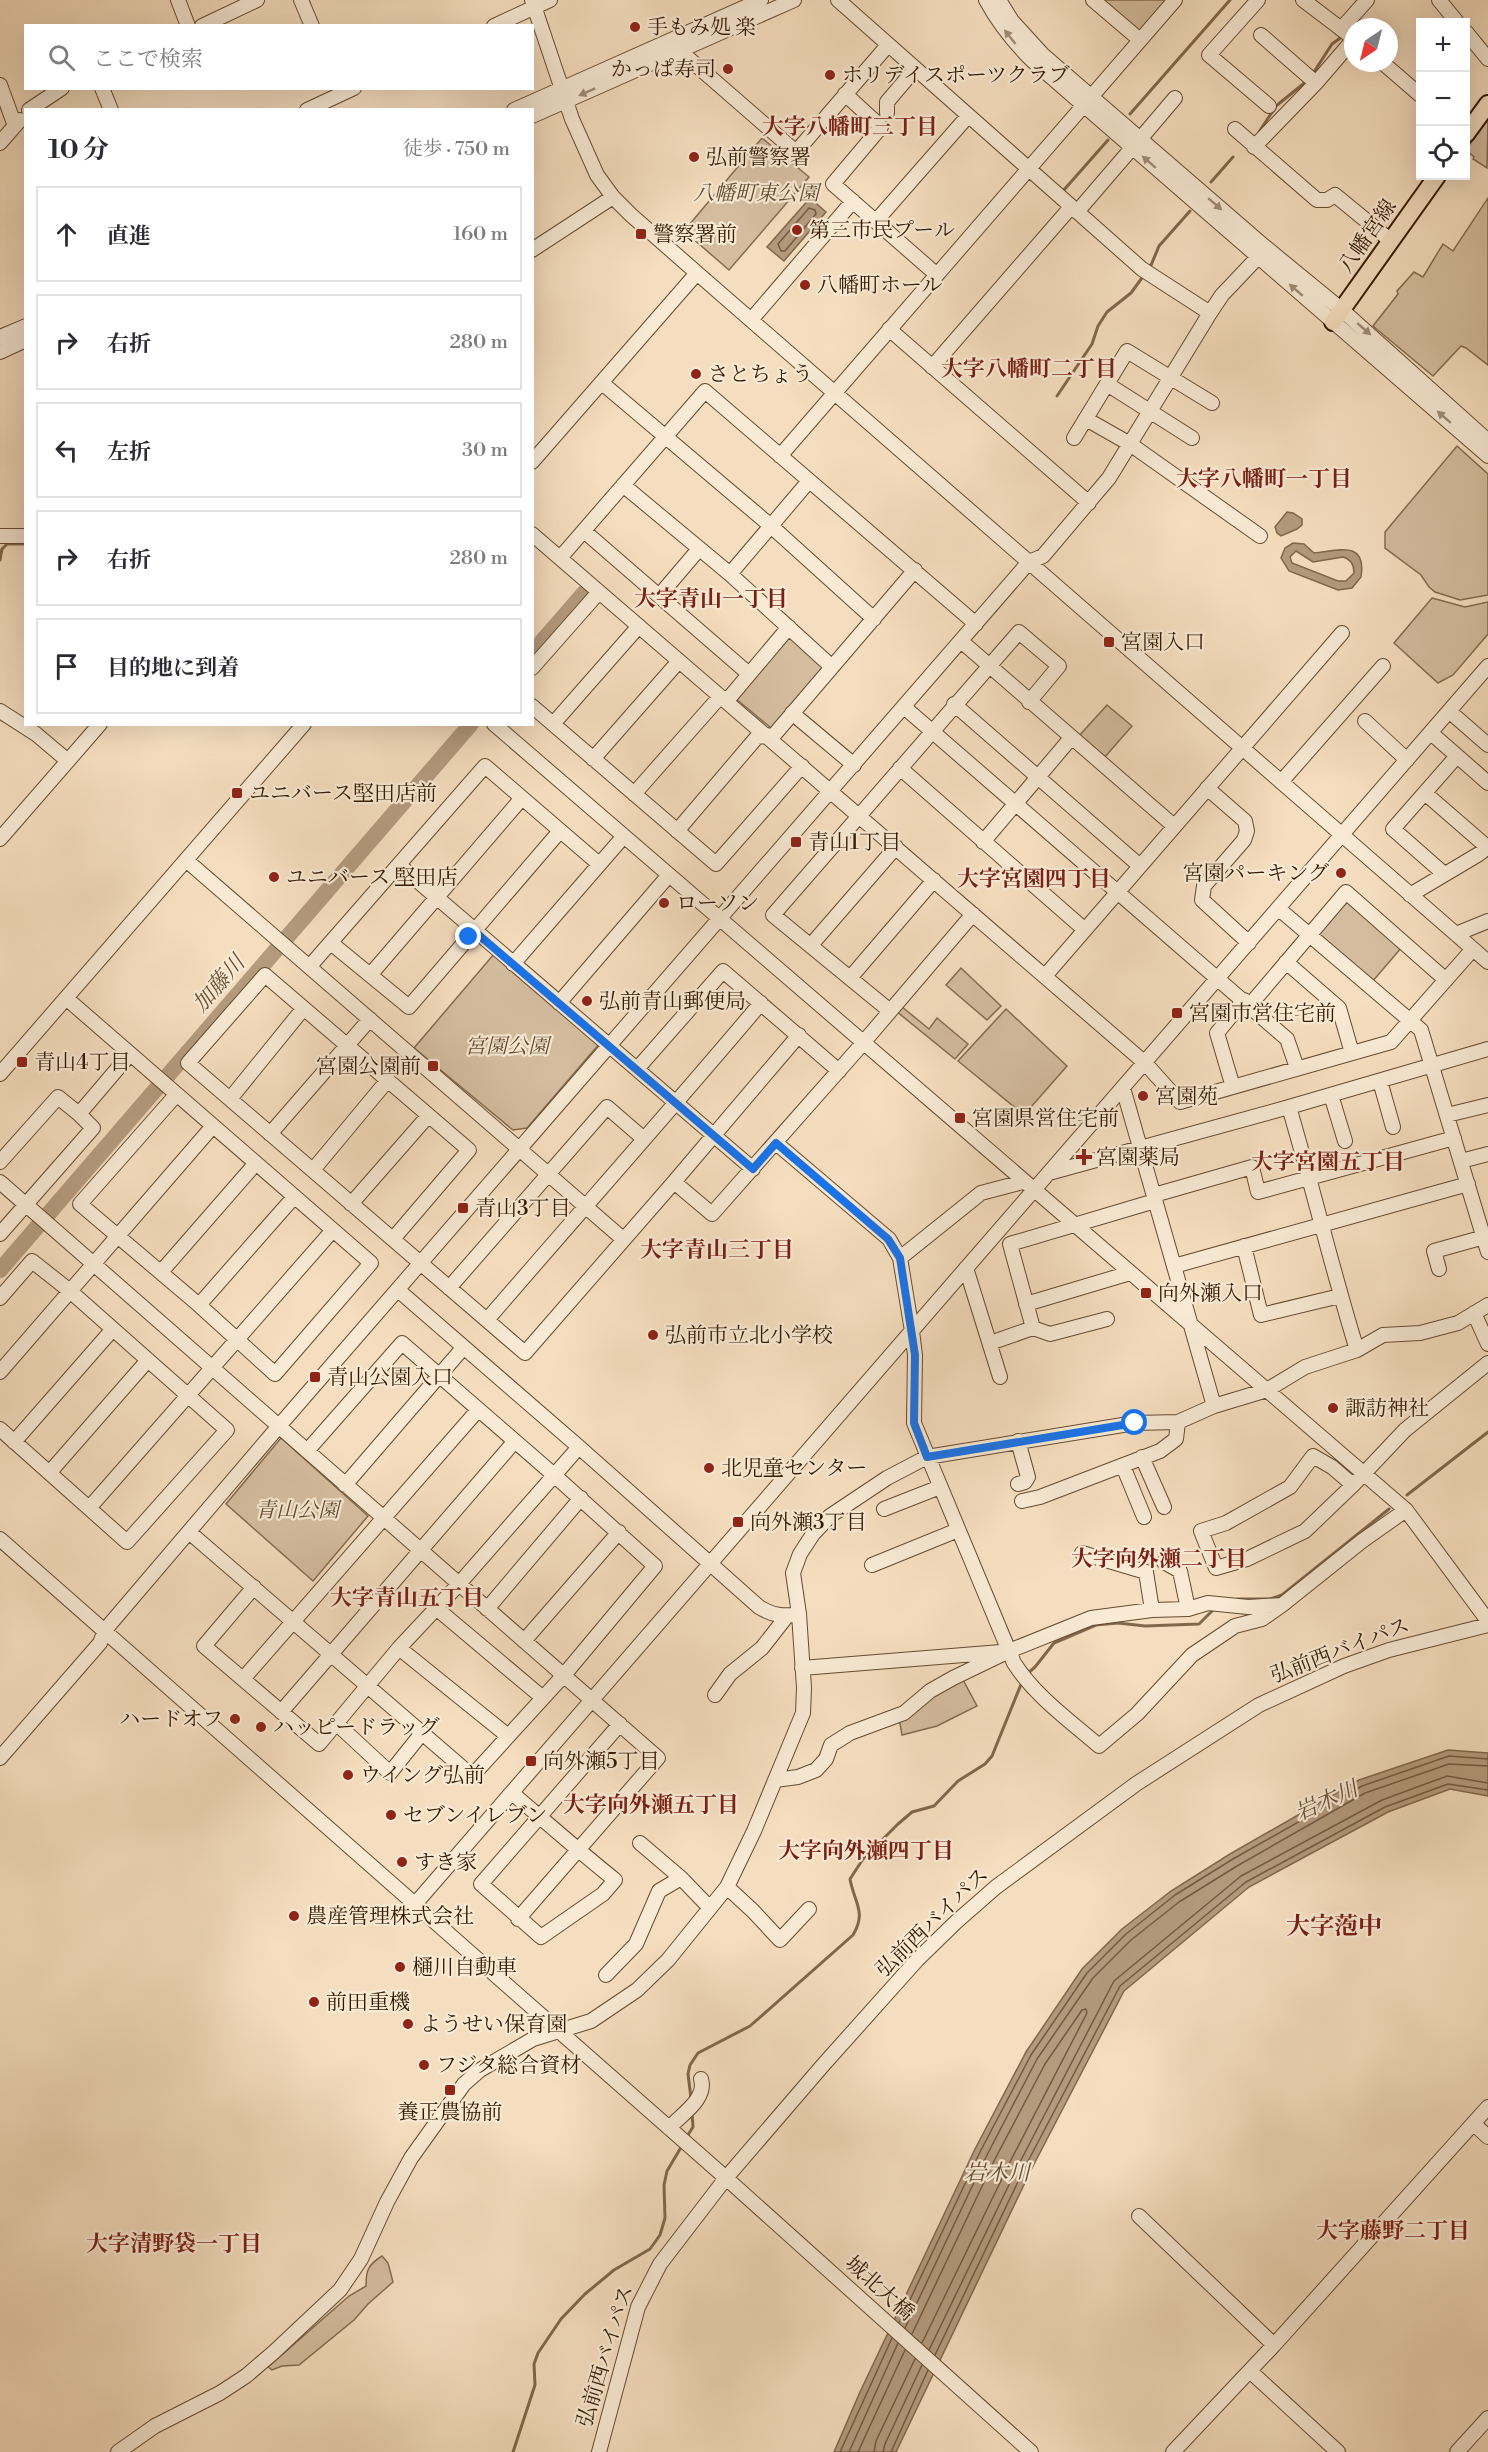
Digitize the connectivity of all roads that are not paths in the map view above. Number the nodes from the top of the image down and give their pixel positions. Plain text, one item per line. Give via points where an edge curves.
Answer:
1 (178, 0) edge
2 (257, 0) edge
3 (301, 0) edge
4 (550, 0) edge
5 (761, 0) edge
6 (794, 0) edge
7 (838, 0) edge
8 (986, 0) edge
9 (999, 0) edge
10 (1093, 0) edge
11 (1175, 0) edge
12 (1258, 0) edge
13 (1303, 0) edge
14 (1367, 0) edge
15 (1438, 0) edge
16 (533, 4) edge
17 (234, 5) edge
18 (1357, 18) edge
19 (1454, 18) edge
20 (188, 24) edge
21 (205, 24) edge
22 (311, 24) edge
23 (498, 24) edge
24 (1344, 31) edge
25 (1261, 35) dead end
26 (1470, 37) edge
27 (1140, 40) junction
28 (1344, 40) edge
29 (888, 45) junction
30 (680, 51) junction
31 (1488, 59) edge
32 (915, 69) junction
33 (1393, 72) edge
34 (1316, 83) junction
35 (0, 85) edge
36 (59, 90) edge
37 (103, 90) edge
38 (345, 90) edge
39 (1416, 92) edge
40 (565, 94) junction
41 (845, 94) junction
42 (1175, 98) dead end
43 (1088, 101) junction
44 (1269, 106) dead end
45 (32, 108) edge
46 (110, 108) edge
47 (311, 108) edge
48 (520, 108) edge
49 (1486, 109) edge
50 (887, 113) dead end
51 (534, 115) edge
52 (24, 116) edge
53 (968, 116) junction
54 (15, 126) junction
55 (1235, 129) dead end
56 (1470, 129) edge
57 (0, 143) edge
58 (1136, 143) junction
59 (1254, 147) junction
60 (1029, 168) junction
61 (1434, 180) edge
62 (614, 197) junction
63 (853, 201) junction
64 (1074, 209) junction
65 (876, 221) junction
66 (1391, 241) junction
67 (534, 249) edge
68 (1259, 256) junction
69 (697, 273) junction
70 (937, 274) junction
71 (1210, 313) junction
72 (1338, 316) junction
73 (751, 320) junction
74 (24, 327) edge
75 (889, 329) junction
76 (0, 337) edge
77 (24, 341) edge
78 (0, 352) edge
79 (932, 367) junction
80 (1170, 378) junction
81 (602, 382) junction
82 (1107, 384) junction
83 (834, 392) junction
84 (1212, 403) dead end
85 (1150, 411) junction
86 (1086, 419) junction
87 (664, 438) junction
88 (1074, 438) dead end
89 (1192, 438) dead end
90 (1488, 441) edge
91 (1130, 444) junction
92 (780, 456) junction
93 (1488, 456) edge
94 (534, 460) edge
95 (809, 482) junction
96 (623, 485) junction
97 (1089, 503) junction
98 (771, 526) junction
99 (584, 531) junction
100 (0, 536) edge
101 (24, 536) edge
102 (534, 536) edge
103 (1260, 536) dead end
104 (699, 549) junction
105 (560, 558) junction
106 (1029, 562) junction
107 (915, 570) junction
108 (730, 574) junction
109 (599, 592) junction
110 (659, 596) junction
111 (874, 619) junction
112 (976, 624) junction
113 (639, 626) junction
114 (789, 627) junction
115 (1342, 633) dead end
116 (961, 641) junction
117 (679, 661) junction
118 (988, 665) junction
119 (534, 666) edge
120 (1383, 666) dead end
121 (1488, 666) edge
122 (832, 667) junction
123 (749, 674) junction
124 (723, 698) junction
125 (1029, 702) junction
126 (954, 704) junction
127 (904, 707) junction
128 (534, 708) edge
129 (0, 711) edge
130 (1449, 711) junction
131 (792, 713) junction
132 (1365, 722) dead end
133 (553, 724) junction
134 (98, 726) edge
135 (496, 726) edge
136 (298, 727) edge
137 (932, 730) junction
138 (1431, 733) junction
139 (767, 736) junction
140 (1071, 738) junction
141 (1488, 745) edge
142 (1242, 748) junction
143 (1457, 756) junction
144 (593, 759) junction
145 (1407, 760) junction
146 (68, 761) junction
147 (854, 765) junction
148 (802, 766) junction
149 (900, 768) junction
150 (1039, 777) junction
151 (1281, 782) junction
152 (1488, 783) edge
153 (1207, 788) junction
154 (831, 792) junction
155 (634, 794) junction
156 (1426, 794) junction
157 (522, 798) junction
158 (1017, 803) junction
159 (859, 815) junction
160 (1174, 826) junction
161 (560, 831) junction
162 (677, 831) junction
163 (624, 836) junction
164 (1342, 836) junction
165 (0, 839) edge
166 (983, 842) junction
167 (896, 847) junction
168 (1488, 847) edge
169 (186, 861) junction
170 (599, 864) junction
171 (399, 865) junction
172 (1140, 866) junction
173 (1443, 873) junction
174 (669, 875) junction
175 (934, 880) junction
176 (1118, 891) junction
177 (1410, 895) junction
178 (437, 898) junction
179 (1279, 909) junction
180 (973, 914) junction
181 (720, 920) junction
182 (1488, 921) edge
183 (1085, 930) junction
184 (474, 931) junction
185 (1310, 934) junction
186 (1456, 934) junction
187 (332, 943) junction
188 (1249, 943) junction
189 (811, 945) junction
190 (1473, 949) junction
191 (1286, 962) junction
192 (1488, 962) edge
193 (513, 964) junction
194 (310, 966) junction
195 (371, 974) junction
196 (1045, 976) junction
197 (850, 978) junction
198 (1218, 979) junction
199 (1446, 980) junction
200 (66, 998) junction
201 (559, 1003) junction
202 (761, 1003) junction
203 (1247, 1003) junction
204 (303, 1009) junction
205 (890, 1011) junction
206 (370, 1019) junction
207 (1410, 1020) junction
208 (799, 1035) junction
209 (863, 1043) junction
210 (611, 1045) junction
211 (346, 1046) junction
212 (1488, 1048) edge
213 (1352, 1053) junction
214 (130, 1054) junction
215 (1145, 1063) junction
216 (1432, 1065) junction
217 (1297, 1068) junction
218 (638, 1069) junction
219 (839, 1071) junction
220 (0, 1074) edge
221 (1380, 1080) junction
222 (387, 1081) junction
223 (1233, 1087) junction
224 (1123, 1088) junction
225 (173, 1092) junction
226 (1331, 1095) junction
227 (230, 1099) junction
228 (677, 1103) junction
229 (1488, 1105) edge
230 (1289, 1107) junction
231 (79, 1114) junction
232 (1447, 1115) junction
233 (428, 1116) junction
234 (213, 1126) junction
235 (1393, 1127) dead end
236 (270, 1134) junction
237 (714, 1135) junction
238 (1454, 1138) junction
239 (644, 1139) junction
240 (1345, 1141) dead end
241 (776, 1143) junction
242 (1140, 1147) junction
243 (520, 1149) junction
244 (1488, 1154) edge
245 (1461, 1161) junction
246 (0, 1162) edge
247 (256, 1163) junction
248 (753, 1169) junction
249 (313, 1170) junction
250 (548, 1173) junction
251 (1049, 1173) junction
252 (1310, 1179) junction
253 (0, 1182) edge
254 (674, 1182) junction
255 (1468, 1184) junction
256 (1029, 1186) junction
257 (294, 1197) junction
258 (1155, 1198) junction
259 (351, 1204) junction
260 (585, 1205) junction
261 (31, 1209) junction
262 (1074, 1225) junction
263 (1320, 1226) junction
264 (333, 1230) junction
265 (0, 1234) edge
266 (118, 1236) junction
267 (1486, 1237) edge
268 (393, 1239) junction
269 (623, 1239) junction
270 (1244, 1246) junction
271 (1488, 1252) edge
272 (900, 1258) junction
273 (421, 1263) junction
274 (93, 1265) junction
275 (1174, 1266) junction
276 (966, 1268) junction
277 (1439, 1269) dead end
278 (161, 1272) junction
279 (1130, 1273) junction
280 (449, 1288) junction
281 (398, 1290) junction
282 (70, 1291) junction
283 (1340, 1296) junction
284 (0, 1298) edge
285 (1026, 1304) junction
286 (199, 1305) junction
287 (1488, 1305) edge
288 (1474, 1313) junction
289 (1107, 1319) dead end
290 (487, 1320) junction
291 (1192, 1326) junction
292 (1033, 1328) junction
293 (112, 1329) junction
294 (912, 1331) junction
295 (237, 1341) junction
296 (990, 1343) junction
297 (1488, 1344) edge
298 (463, 1348) junction
299 (1357, 1350) junction
300 (148, 1360) junction
301 (1488, 1363) edge
302 (212, 1369) junction
303 (0, 1372) edge
304 (439, 1376) junction
305 (1000, 1377) dead end
306 (1268, 1390) junction
307 (188, 1396) junction
308 (1214, 1406) junction
309 (478, 1410) junction
310 (1178, 1422) junction
311 (279, 1426) junction
312 (0, 1430) edge
313 (515, 1441) junction
314 (1018, 1441) junction
315 (14, 1442) junction
316 (579, 1447) junction
317 (307, 1451) junction
318 (927, 1457) junction
319 (1142, 1457) junction
320 (1123, 1466) junction
321 (50, 1472) junction
322 (1363, 1473) junction
323 (554, 1475) junction
324 (1018, 1484) dead end
325 (345, 1485) junction
326 (1353, 1485) junction
327 (940, 1487) junction
328 (581, 1498) junction
329 (1022, 1501) dead end
330 (90, 1507) junction
331 (1164, 1507) dead end
332 (884, 1509) dead end
333 (1406, 1510) junction
334 (1144, 1517) dead end
335 (382, 1518) junction
336 (958, 1530) junction
337 (189, 1532) junction
338 (619, 1532) junction
339 (0, 1539) edge
340 (420, 1551) junction
341 (1082, 1552) dead end
342 (1164, 1562) dead end
343 (709, 1563) junction
344 (872, 1565) dead end
345 (458, 1585) junction
346 (254, 1587) junction
347 (1282, 1605) junction
348 (436, 1608) junction
349 (486, 1609) junction
350 (1188, 1609) junction
351 (1152, 1610) junction
352 (793, 1615) junction
353 (292, 1621) junction
354 (1488, 1623) edge
355 (105, 1630) junction
356 (524, 1641) junction
357 (399, 1648) junction
358 (1009, 1651) junction
359 (331, 1653) junction
360 (802, 1668) junction
361 (564, 1675) junction
362 (243, 1679) junction
363 (368, 1686) junction
364 (715, 1695) dead end
365 (543, 1698) junction
366 (592, 1701) junction
367 (281, 1712) junction
368 (336, 1723) junction
369 (620, 1724) junction
370 (422, 1733) junction
371 (508, 1736) junction
372 (0, 1758) edge
373 (775, 1780) junction
374 (512, 1793) junction
375 (539, 1816) junction
376 (640, 1843) dead end
377 (579, 1851) junction
378 (681, 1878) junction
379 (727, 1887) junction
380 (416, 1903) junction
381 (710, 1908) junction
382 (808, 1909) dead end
383 (518, 1919) junction
384 (606, 1975) dead end
385 (560, 2031) junction
386 (701, 2079) dead end
387 (1488, 2107) edge
388 (1474, 2124) junction
389 (669, 2128) junction
390 (1488, 2137) edge
391 (726, 2178) junction
392 (1139, 2216) dead end
393 (1274, 2345) junction
394 (1250, 2371) junction
395 (1488, 2418) edge
396 (118, 2452) edge
397 (599, 2452) edge
398 (1031, 2452) edge
399 (1173, 2452) edge
400 (1338, 2452) edge
401 (1457, 2452) edge

1 - 20 street
2 - 17 street
3 - 22 street
4 - 16 street
5 - 40 street
6 - 30 street
7 - 29 street
43 -> 8 street via 1016,45
9 - 43 street via 1024,36
10 - 27 street
11 - 27 street
12 - 44 street via 1209,56
13 - 24 street
14 - 18 street
15 - 19 street
16 - 23 street
16 - 40 street
17 - 21 street
25 - 34 street
26 - 31 street
27 - 43 street
28 - 34 street
29 - 32 street
29 - 41 street
30 -> 40 street
30 - 41 street via 796,152
32 - 50 street via 887,102
32 - 53 street
33 - 39 street
34 - 59 street
35 - 54 street
36 - 45 street
37 - 46 street
38 - 47 street
40 - 48 street
40 - 51 street
40 - 62 street via 583,147
41 - 63 street via 881,127 832,184
42 - 58 street
43 - 58 street
43 - 60 street
49 - 56 main road
52 - 54 street
53 - 60 street
53 - 65 street
54 - 57 street
55 - 59 street
58 - 64 street
68 -> 58 street
58 -> 72 street via 1264,246
59 - 66 street via 1317,200 1335,195
60 - 64 street
60 - 70 street
61 - 66 main road, 八幡宮線
62 - 67 street
62 - 69 street
63 - 65 street
63 - 73 street
64 - 71 street via 1142,269
64 - 79 street
65 - 70 street
66 - 72 main road, 八幡宮線
68 - 71 street
72 -> 68 street
69 - 73 street
69 - 81 street
70 - 75 street
71 - 80 street
72 -> 90 street
93 -> 72 street
73 - 83 street
74 - 76 street
75 - 79 street
75 - 83 street
77 - 78 street
79 - 97 street
80 - 82 street via 1127,351
80 - 84 street
80 - 85 street
81 - 87 street
81 - 94 street
82 - 85 street
82 - 86 street
83 - 92 street
83 - 106 street
85 - 89 street
85 - 91 street
86 - 88 street
86 - 91 street
87 - 92 street via 705,391
87 - 96 street
87 - 98 street
91 - 97 street
91 - 103 street
92 - 95 street
95 - 98 street
95 - 107 street
96 - 99 street
96 - 104 street
97 - 106 street via 1043,556
98 - 108 street
98 - 111 street
99 - 105 street
99 - 110 street
100 - 101 street
102 - 105 street
104 - 108 street
104 - 110 street
105 - 109 street
106 - 112 street
106 - 142 street
107 - 111 street
107 - 112 street
108 - 114 street
109 - 113 street
109 - 119 street
110 - 123 street
111 - 122 street
112 - 116 street
113 - 117 street
113 - 133 street
114 - 122 street
114 - 123 street
115 - 142 street
116 - 118 street
116 - 127 street
117 - 124 street
117 - 144 street
118 - 125 street
118 - 125 street via 1019,632 1059,666
118 - 126 street
120 - 151 street
121 - 130 street
122 - 131 street
123 - 124 street via 730,697
124 - 139 street
124 - 155 street via 717,700
125 - 140 street
126 - 137 street
126 - 150 street
127 - 137 street
127 - 147 street
128 - 133 street
129 - 146 street
130 - 138 street
130 - 141 street
131 - 139 street via 774,735
131 - 147 street
132 - 145 street via 1374,736
133 - 144 street
134 - 146 street
135 - 163 street
136 - 169 street
137 - 149 street
137 - 158 street
138 - 143 street
138 - 145 street
139 - 148 street
139 - 162 street via 757,737
140 - 150 street
140 - 160 street
142 - 151 street
142 - 153 street
143 - 152 street
143 - 156 street
144 - 155 street
145 - 164 street
146 - 165 street
147 - 154 street
148 - 154 street
148 - 162 street via 716,864
149 - 159 street
149 - 166 street
150 - 158 street
150 - 172 street
151 - 164 street
153 - 160 street
153 - 188 street via 1245,821 1247,831 1244,840 1204,886 1202,900
154 - 159 street
154 - 181 street
155 - 162 street
156 - 168 street
156 - 173 street via 1393,829
157 - 161 street
157 - 171 street via 485,766
157 - 178 street
158 - 166 street
158 - 176 street
159 - 167 street
159 - 189 street via 774,915
160 - 172 street
161 - 170 street
161 - 184 street
163 - 170 street
163 - 174 street
164 - 177 street
164 - 179 street
166 - 183 street
167 - 175 street
167 - 189 street
168 - 173 street
169 - 194 street
169 - 200 street
170 - 193 street
171 - 178 street
171 - 187 street
172 - 176 street
173 - 177 street
174 - 181 street
174 - 201 street
175 - 180 street
175 - 197 street
176 - 183 street
176 - 198 street
177 - 186 street
178 - 184 street
178 - 195 street
179 - 185 street
179 - 188 street
180 - 196 street
180 - 205 street
181 - 209 street
181 - 210 street
182 - 186 street
183 - 196 street
184 - 193 street
184 - 195 street via 409,1007
185 - 191 street
185 - 199 street via 1346,892
185 - 207 street
186 - 190 street
187 - 194 street
187 - 195 street
188 - 198 street
189 - 197 street
190 - 192 street
190 - 199 street
191 - 203 street
191 - 213 street via 1339,1008
193 - 201 street
194 - 206 street
196 - 215 street
197 - 205 street
198 - 203 street
198 - 215 street
199 - 207 street
200 - 214 street
200 - 220 street
201 - 210 street
202 - 208 street
202 - 218 street via 723,971
202 - 228 street
203 - 217 street via 1287,1039
203 - 223 street via 1217,1033
204 - 211 street
204 - 227 street
204 - 227 street via 264,975 188,1063
205 - 209 street
206 - 211 street
206 - 243 street
207 - 213 street via 1391,1042
207 - 216 street via 1421,1030
208 - 219 street
208 - 237 street
209 - 219 street
209 - 256 street
210 - 218 street
210 - 243 street
211 - 222 street
211 - 236 street
212 - 216 street
213 - 217 street
214 - 225 street
214 - 231 street
215 - 223 street via 1180,1102
215 - 224 street
216 - 221 street
216 - 232 street
217 - 223 street
218 - 228 street
219 - 241 street
221 - 226 street
221 - 235 street
222 - 233 street
222 - 249 street
224 - 242 street
224 - 251 street
225 - 234 street
225 - 266 street via 80,1204
226 - 230 street
226 - 240 street
227 - 236 street
228 - 237 street
228 - 239 street
229 - 232 street
230 - 242 street
230 - 252 street
231 - 246 street via 58,1096
231 - 261 street via 93,1128
232 - 238 street
233 - 259 street
233 - 268 street via 469,1150
234 - 247 street
234 - 266 street
236 - 249 street
237 - 248 street
237 - 254 street
238 - 245 street
238 - 252 street
239 - 250 street via 607,1107
239 - 260 street
241 - 248 street
241 - 272 street via 888,1239
242 - 251 street
242 - 258 street
243 - 250 street
243 - 273 street
244 - 245 street
245 - 255 street
247 - 257 street
247 - 278 street
248 - 254 street via 712,1214
249 - 259 street
250 - 260 street
250 - 280 street
251 - 256 street
252 - 258 street via 1258,1192 1251,1167
252 - 263 street
253 - 261 street
254 - 269 street
255 - 263 street
255 - 267 street
256 - 262 street
256 - 272 street via 998,1186 981,1193
256 - 276 street
257 - 264 street
257 - 286 street
258 - 262 street
258 - 275 street
259 - 268 street
260 - 269 street
260 - 290 street
261 - 265 street
261 - 274 street
262 - 279 street
262 - 285 street via 1010,1244
263 - 270 street
263 - 283 street
264 - 295 street
264 - 295 street via 371,1263 275,1374
266 - 274 street
266 - 278 street
267 - 271 street
267 - 277 street via 1434,1251
268 - 273 street
269 - 290 street via 525,1353
270 - 275 street
270 - 283 street via 1261,1315
272 - 294 street
273 - 280 street
273 - 281 street
274 - 282 street
274 - 302 street
275 - 291 street
276 - 294 street
276 - 296 street
278 - 286 street
279 - 285 street
279 - 291 street
280 - 290 street
281 - 298 street
281 - 311 street
282 - 284 street via 32,1261
282 - 293 street
282 - 303 street
283 - 299 street
285 - 292 street
286 - 295 street
287 - 288 street
288 - 297 street
288 - 299 street via 1458,1323 1419,1333 1383,1335
289 - 292 street via 1050,1334
291 - 306 street
291 - 308 street
292 - 296 street
293 - 300 street
293 - 315 street
294 - 318 street via 914,1423
294 - 343 street
295 - 302 street
296 - 305 street
298 - 304 street
298 - 316 street
299 - 306 street via 1305,1367
300 - 307 street
300 - 321 street
301 - 322 street via 1405,1430
302 - 307 street
302 - 311 street
304 - 309 street
304 - 317 street via 402,1343
304 - 325 street
306 - 308 street
306 - 322 street
307 - 330 street
307 - 330 street via 227,1430 212,1447 127,1542
308 - 310 street
309 - 313 street
309 - 335 street
310 - 314 street via 1135,1423
310 - 319 street via 1176,1439 1171,1445
311 - 317 street
311 - 337 street
312 - 315 street
313 - 323 street
313 - 340 street
314 - 318 street
314 - 324 street via 1028,1477
315 - 321 street
316 - 323 street
316 - 343 street
317 - 325 street
318 - 327 street
318 - 352 street via 857,1496 813,1534 792,1573
319 - 320 street
319 - 331 street
320 - 329 street
320 - 334 street
321 - 330 street
322 - 326 street
322 - 333 street
323 - 328 street
323 - 345 street
325 - 335 street
326 - 326 street via 1305,1531 1247,1560 1216,1568 1201,1531 1226,1523 1290,1487 1313,1456
327 - 332 street
327 - 336 street
328 - 338 street
328 - 349 street
333 - 347 street
333 - 354 street
335 - 340 street
335 - 353 street
336 - 344 street
336 - 358 street
337 - 346 street
337 - 355 street
338 - 356 street
338 - 361 street via 655,1566
339 - 355 street, 城北大橋
340 - 345 street
340 - 359 street
341 - 351 street via 1146,1572
342 - 350 street via 1180,1571
343 - 352 street via 759,1608 771,1614
343 - 366 street
345 - 348 street
345 - 349 street
346 - 353 street
346 - 362 street via 204,1646
347 - 350 street via 1248,1608 1208,1603
347 - 358 street via 1262,1619 1235,1626 1192,1655 1137,1714 1099,1746 1023,1678
348 - 357 street
348 - 365 street
349 - 356 street
350 - 351 street
351 - 358 street via 1091,1618
352 - 360 street
352 - 364 street via 730,1674
353 - 359 street
353 - 362 street
354 - 391 street, 弘前西バイパス via 1389,1650 1297,1686 1240,1716 1126,1791 996,1887 916,1960
355 - 372 street via 100,1643
355 - 380 street, 城北大橋
356 - 361 street
357 - 363 street
357 - 371 street
358 - 360 street
358 - 373 street via 930,1691 904,1713 850,1732 831,1745 816,1770
359 - 363 street
359 - 367 street
360 - 373 street via 803,1713
361 - 365 street
361 - 366 street
362 - 367 street
363 - 368 street
363 - 370 street
365 - 371 street
366 - 369 street
366 - 374 street
367 - 368 street via 319,1744
368 - 370 street via 390,1773
369 - 375 street
369 - 377 street via 658,1758
370 - 371 street via 472,1776
373 - 379 street
374 - 375 street
374 - 380 street
375 - 377 street
375 - 383 street via 481,1884
376 - 378 street
377 - 383 street
377 - 383 street via 615,1880 603,1894 541,1937
378 - 381 street
378 - 384 street via 659,1890 636,1944
379 - 381 street
379 - 382 street via 780,1941
380 - 385 street, 城北大橋
381 - 385 street via 668,1960 637,1990 591,2021
385 - 389 street, 城北大橋
385 - 396 street via 533,2039 480,2070 455,2094 406,2167 361,2259 340,2290 317,2313 246,2376 220,2394 155,2426
386 - 389 street via 704,2087 700,2097
387 - 388 street
388 - 390 street
388 - 393 street
389 - 391 street, 城北大橋
391 - 397 street, 弘前西バイパス via 660,2264 638,2307
391 - 398 street, 城北大橋
392 - 393 street
393 - 394 street
394 - 399 street
394 - 400 street
395 - 401 street

